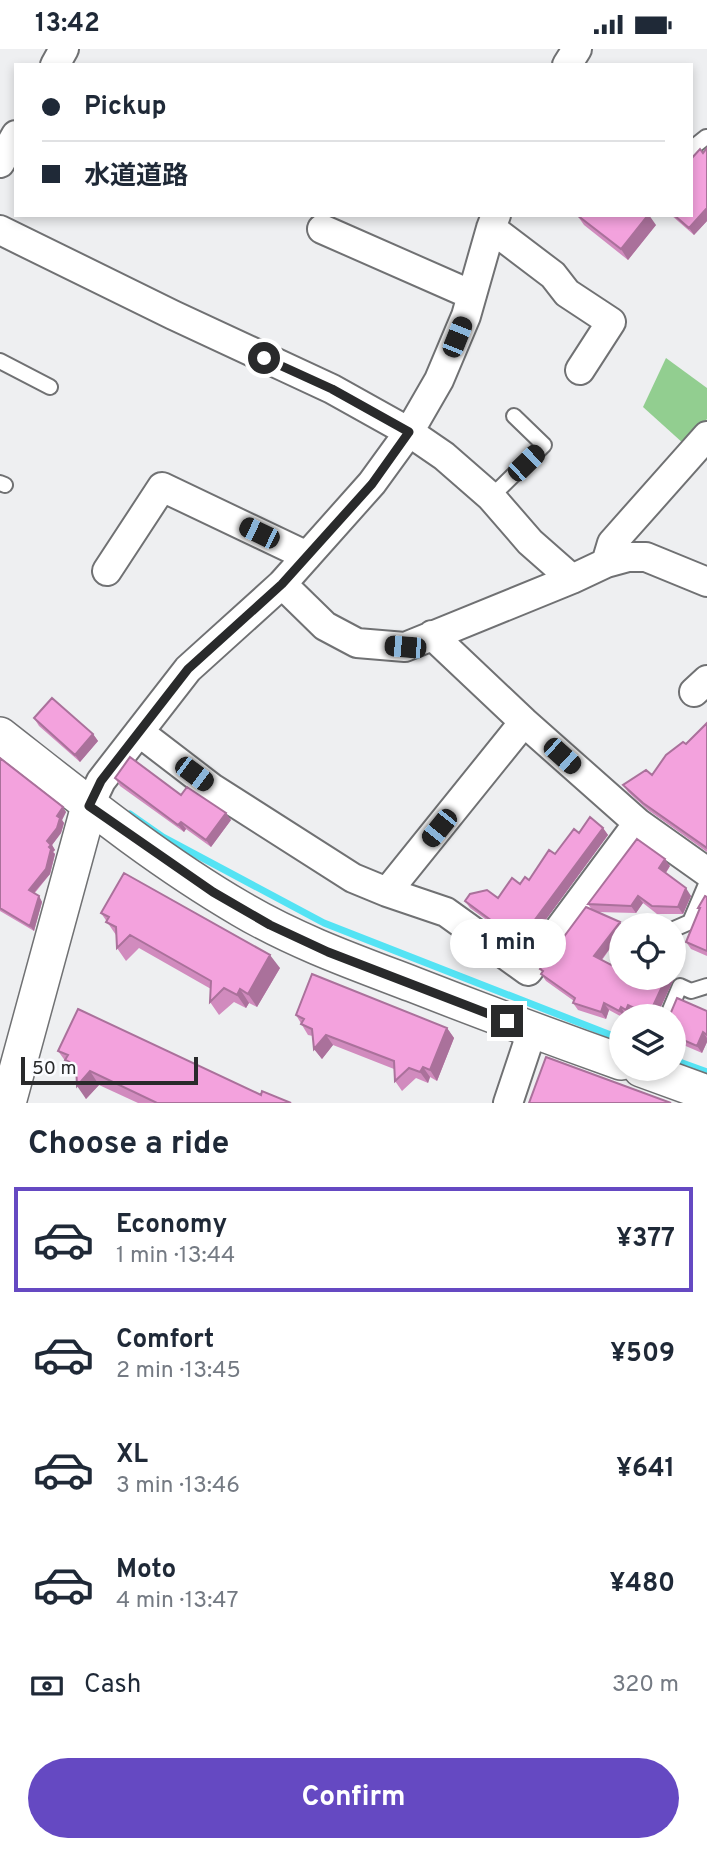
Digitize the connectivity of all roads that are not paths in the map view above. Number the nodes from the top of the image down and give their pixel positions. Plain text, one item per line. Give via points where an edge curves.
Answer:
1 (14, 138) edge
2 (0, 163) edge
3 (494, 222) edge
4 (322, 229) dead end
5 (0, 230) edge
6 (472, 295) junction
7 (0, 361) edge
8 (580, 370) dead end
9 (50, 387) dead end
10 (514, 416) dead end
11 (409, 432) junction
12 (707, 436) edge
13 (491, 497) junction
14 (307, 556) junction
15 (606, 563) junction
16 (107, 571) dead end
17 (572, 579) junction
18 (707, 582) edge
19 (282, 584) junction
20 (432, 635) junction
21 (524, 722) junction
22 (139, 732) junction
23 (0, 735) edge
24 (89, 806) junction
25 (638, 824) junction
26 (707, 872) edge
27 (707, 882) edge
28 (387, 892) junction
29 (686, 924) edge
30 (707, 986) edge
31 (672, 1004) edge
32 (532, 1031) junction
33 (609, 1058) edge
34 (674, 1081) edge
35 (707, 1093) edge
36 (8, 1103) edge
37 (508, 1103) edge

1 - 2 street
3 - 6 street
3 - 8 street via 568,293 611,323
4 - 6 street
5 - 11 street via 332,389
6 - 11 street via 439,380
7 - 9 lane
10 - 13 lane via 544,445
11 - 13 street
11 - 14 street via 372,484
12 - 15 street via 612,543
13 - 17 street via 530,542
14 - 16 street via 162,487
14 - 19 street
15 - 17 street
15 - 18 street via 646,557
17 - 20 street
19 - 20 street via 325,626 357,643 405,647
19 - 22 street via 188,669
20 - 21 street
21 - 25 street
21 - 28 street
22 - 24 street via 101,781
22 - 28 street via 212,787 353,878
23 - 24 street
24 - 32 street via 213,892 270,925
24 - 36 street
25 - 26 street
25 - 28 street via 528,971 446,912
27 - 29 lane
30 - 31 lane via 691,991 680,986
32 - 33 street
32 - 37 street
34 - 35 street

